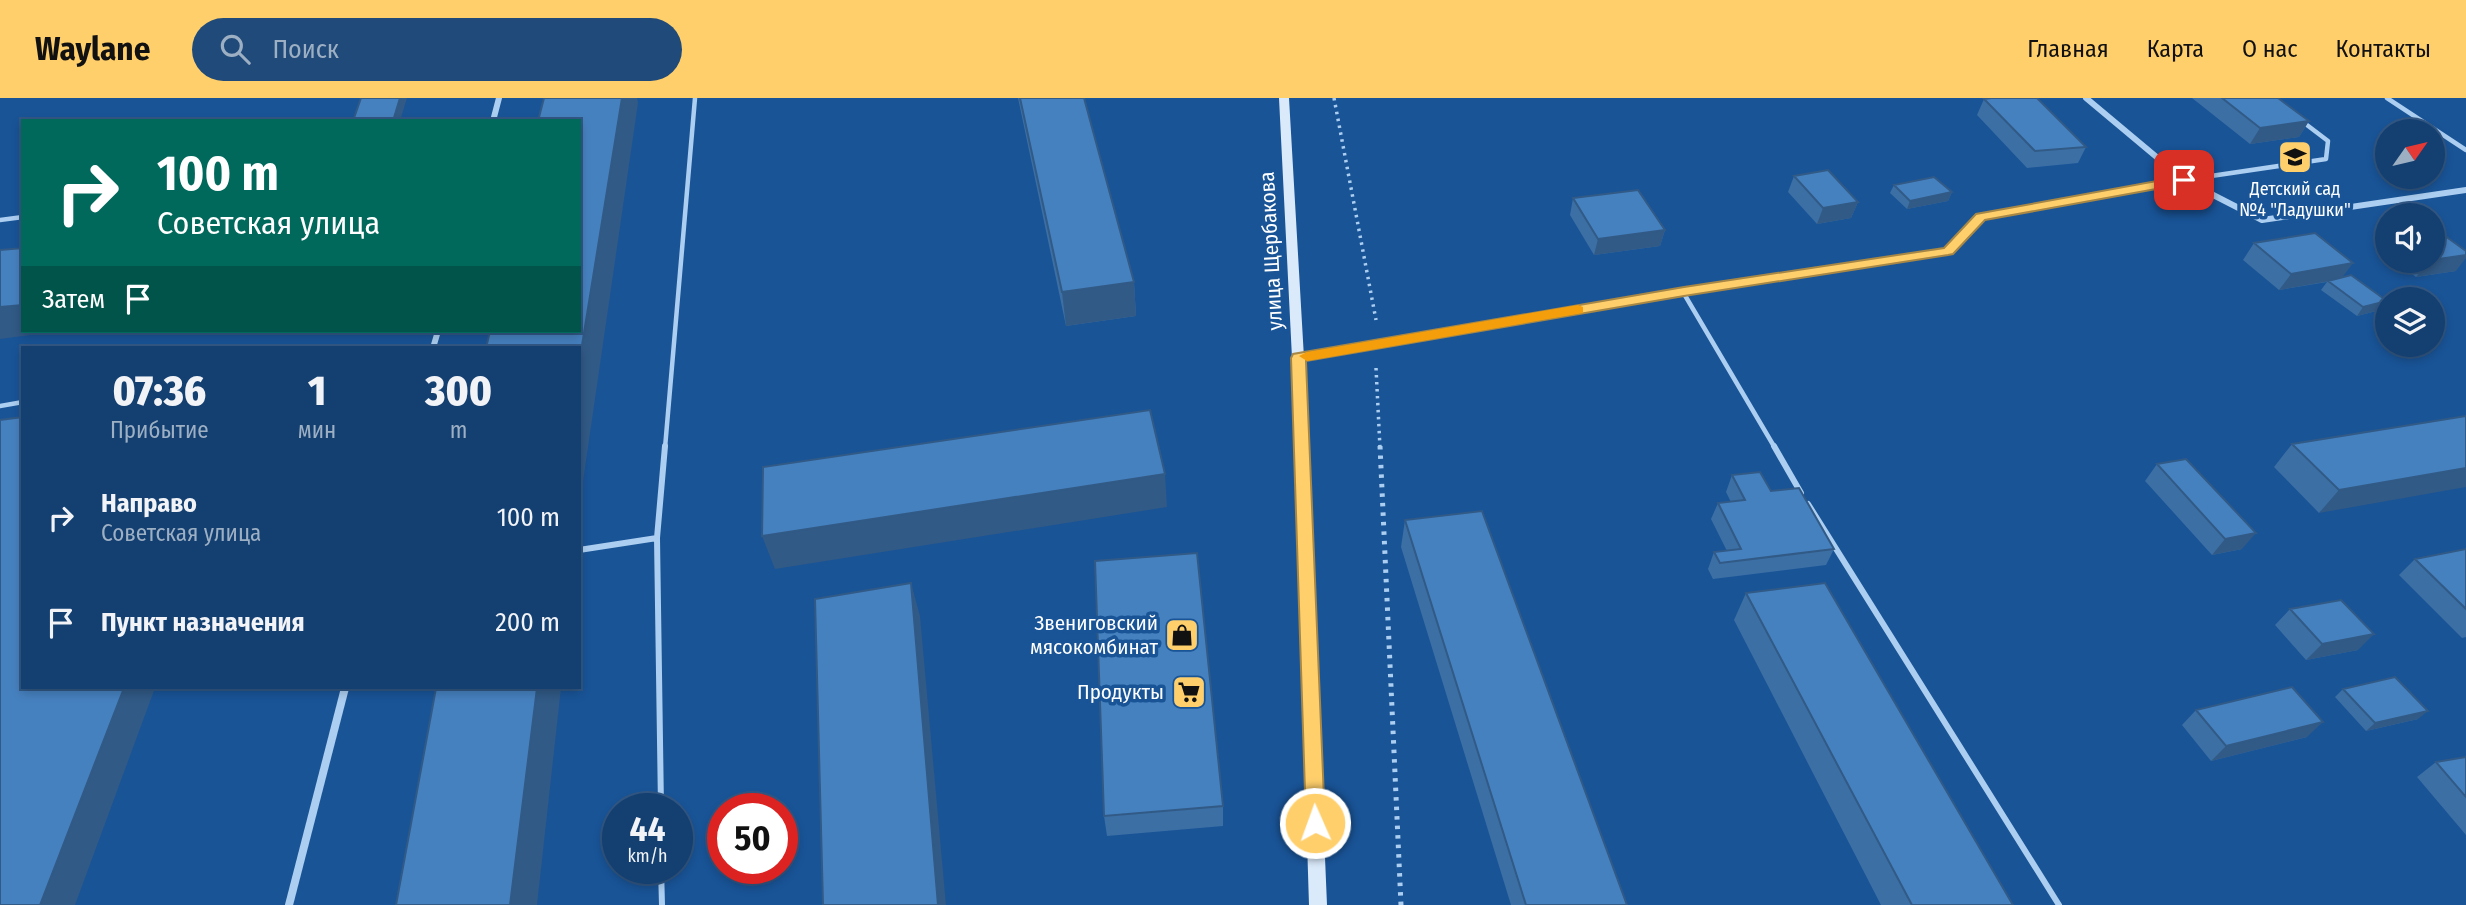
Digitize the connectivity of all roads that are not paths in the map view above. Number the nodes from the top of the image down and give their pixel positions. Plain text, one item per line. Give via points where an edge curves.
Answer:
1 (499, 98) edge
2 (695, 98) edge
3 (1284, 98) edge
4 (2086, 98) edge
5 (2387, 98) edge
6 (494, 119) edge
7 (2300, 120) edge
8 (2466, 150) edge
9 (2184, 180) junction
10 (2466, 190) edge
11 (21, 218) edge
12 (0, 220) edge
13 (1684, 292) junction
14 (1298, 358) junction
15 (21, 402) edge
16 (0, 406) edge
17 (657, 538) junction
18 (581, 550) edge
19 (345, 689) edge
20 (661, 793) edge
21 (662, 884) edge
22 (289, 905) edge
23 (662, 905) edge
24 (1318, 905) edge
25 (2059, 905) edge

1 - 6 street
2 - 17 lane
3 - 14 main road, улица Щербакова
4 - 9 street
5 - 8 lane
7 - 9 lane via 2328,141 2326,159
9 - 10 street via 2262,219
9 - 13 street via 1980,216 1948,251
11 - 12 lane
13 - 14 street
13 - 25 lane via 1807,503
14 - 24 main road, улица Щербакова
15 - 16 lane
17 - 18 lane
17 - 20 lane
19 - 22 street
21 - 23 lane

